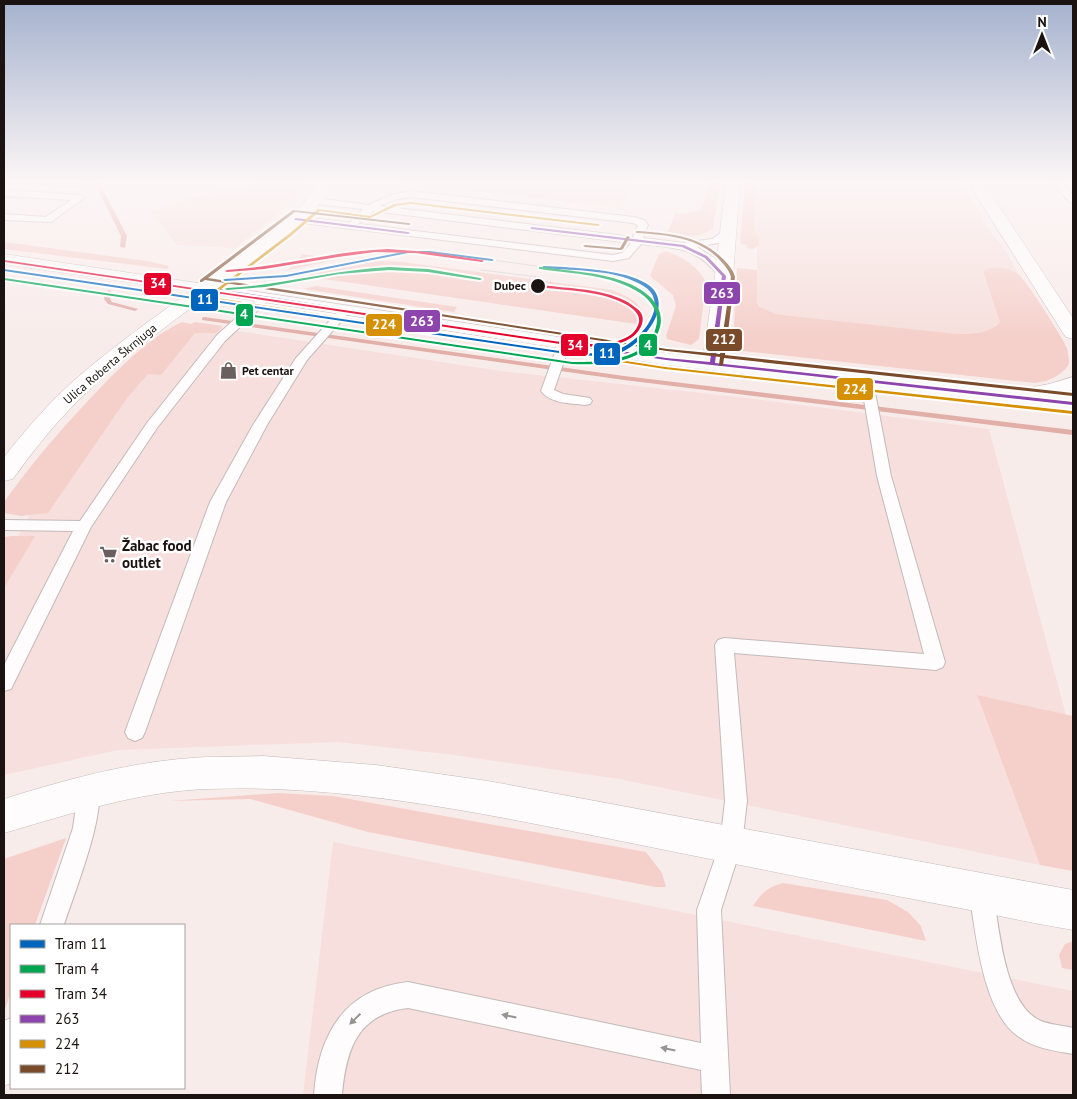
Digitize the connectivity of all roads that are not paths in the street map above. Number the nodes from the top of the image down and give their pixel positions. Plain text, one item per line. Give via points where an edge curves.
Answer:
1 (277, 233) edge
2 (412, 233) edge
3 (574, 233) edge
4 (639, 233) edge
5 (726, 233) edge
6 (728, 233) edge
7 (1008, 233) edge
8 (636, 241) junction
9 (684, 246) junction
10 (4, 259) edge
11 (724, 276) junction
12 (206, 288) junction
13 (266, 297) junction
14 (346, 309) junction
15 (245, 315) joint
16 (1073, 333) edge
17 (560, 352) junction
18 (712, 364) junction
19 (866, 382) junction
20 (1073, 383) edge
21 (1010, 398) junction
22 (585, 401) dead end
23 (1073, 404) edge
24 (4, 473) edge
25 (4, 525) edge
26 (84, 526) junction
27 (4, 683) edge
28 (135, 732) dead end
29 (89, 792) junction
30 (4, 816) edge
31 (731, 844) junction
32 (981, 892) junction
33 (1073, 910) edge
34 (52, 924) edge
35 (1073, 1041) edge
36 (10, 1043) edge
37 (716, 1059) junction
38 (4, 1063) edge
39 (328, 1095) edge
40 (716, 1095) edge

1 - 12 street, Ulica Roberta Škrnjuga
2 - 8 lane via 613,258 629,255
3 - 8 lane
4 - 8 lane
5 - 9 lane via 715,241
6 - 11 street
7 - 16 street
8 - 9 lane
9 - 11 lane via 706,256
10 - 12 main road
11 - 18 street
12 - 13 main road
12 - 24 street, Ulica Roberta Škrnjuga via 90,378 35,434
13 - 14 main road
13 - 15 lane
14 - 17 main road
14 - 28 lane via 312,344 260,425 218,502
15 - 26 lane via 152,426
17 - 18 main road
17 - 22 lane via 547,391 551,395
18 - 19 main road
19 - 21 main road
19 - 31 lane via 884,476 936,662 724,645 736,801
20 - 21 street
21 - 23 main road
25 - 26 lane
26 - 27 lane
29 - 30 street
29 - 31 street via 154,778 204,774 318,774 469,795
29 - 34 lane via 84,828
31 - 32 street
31 - 37 lane via 709,910
32 - 33 street
32 - 35 lane via 1002,995 1011,1014 1027,1028
36 - 38 street
37 -> 39 lane via 408,995 381,1000 348,1026 335,1050
37 - 40 lane

